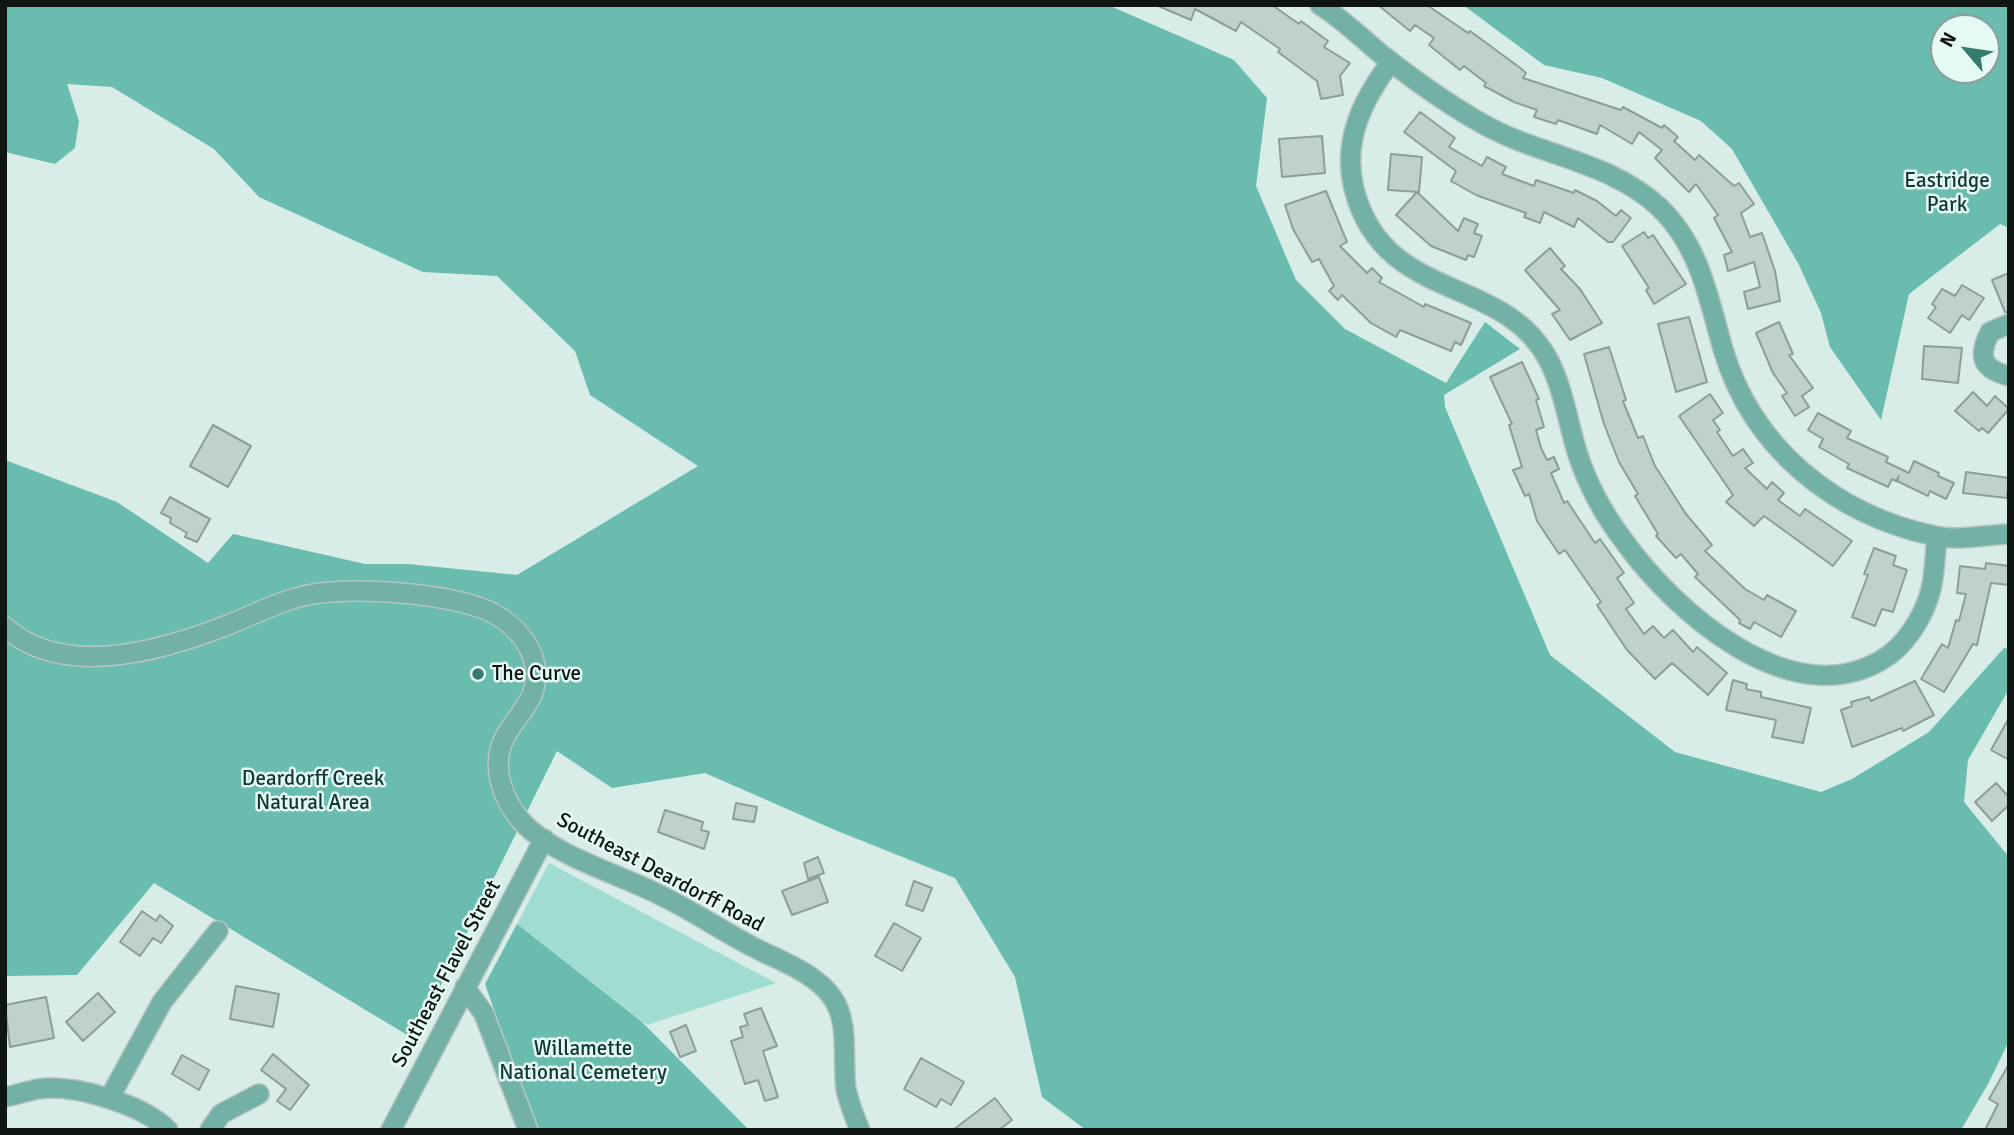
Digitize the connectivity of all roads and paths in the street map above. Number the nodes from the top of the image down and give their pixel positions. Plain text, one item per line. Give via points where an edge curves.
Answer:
1 (1320, 5) edge
2 (1391, 62) junction
3 (2009, 324) edge
4 (2009, 376) edge
5 (2009, 534) edge
6 (1937, 537) junction
7 (5, 627) edge
8 (544, 839) junction
9 (218, 931) dead end
10 (465, 987) junction
11 (259, 1094) dead end
12 (5, 1097) edge
13 (110, 1097) junction
14 (167, 1130) edge
15 (210, 1130) edge
16 (391, 1130) edge
17 (528, 1130) edge
18 (860, 1130) edge

1 - 2 street
2 - 6 street via 1504,136 1594,167 1659,207 1694,253 1740,393 1776,448 1807,478 1847,503
2 - 6 street via 1357,117 1352,139 1352,180 1366,223 1383,247 1406,267 1494,307 1535,341 1549,361 1578,455 1606,514 1647,571 1688,612 1713,632 1772,664 1838,677 1865,670 1891,654 1914,628 1930,591
3 - 4 street via 1990,332 1982,349 1985,363
5 - 6 street
7 - 8 street, Southeast Deardorff Road via 47,651 93,655 190,639 312,594 365,591 482,608 517,630 533,658 534,688 501,746 499,771 505,797 514,811
8 - 10 street, Southeast Flavel Street
8 - 18 street, Southeast Deardorff Road via 667,898 820,985 839,1011 846,1088
9 - 13 street via 162,1002
10 - 16 street, Southeast Flavel Street
10 - 17 street via 484,1014
11 - 15 street via 221,1114
12 - 13 street via 40,1089
13 - 14 street via 158,1120

